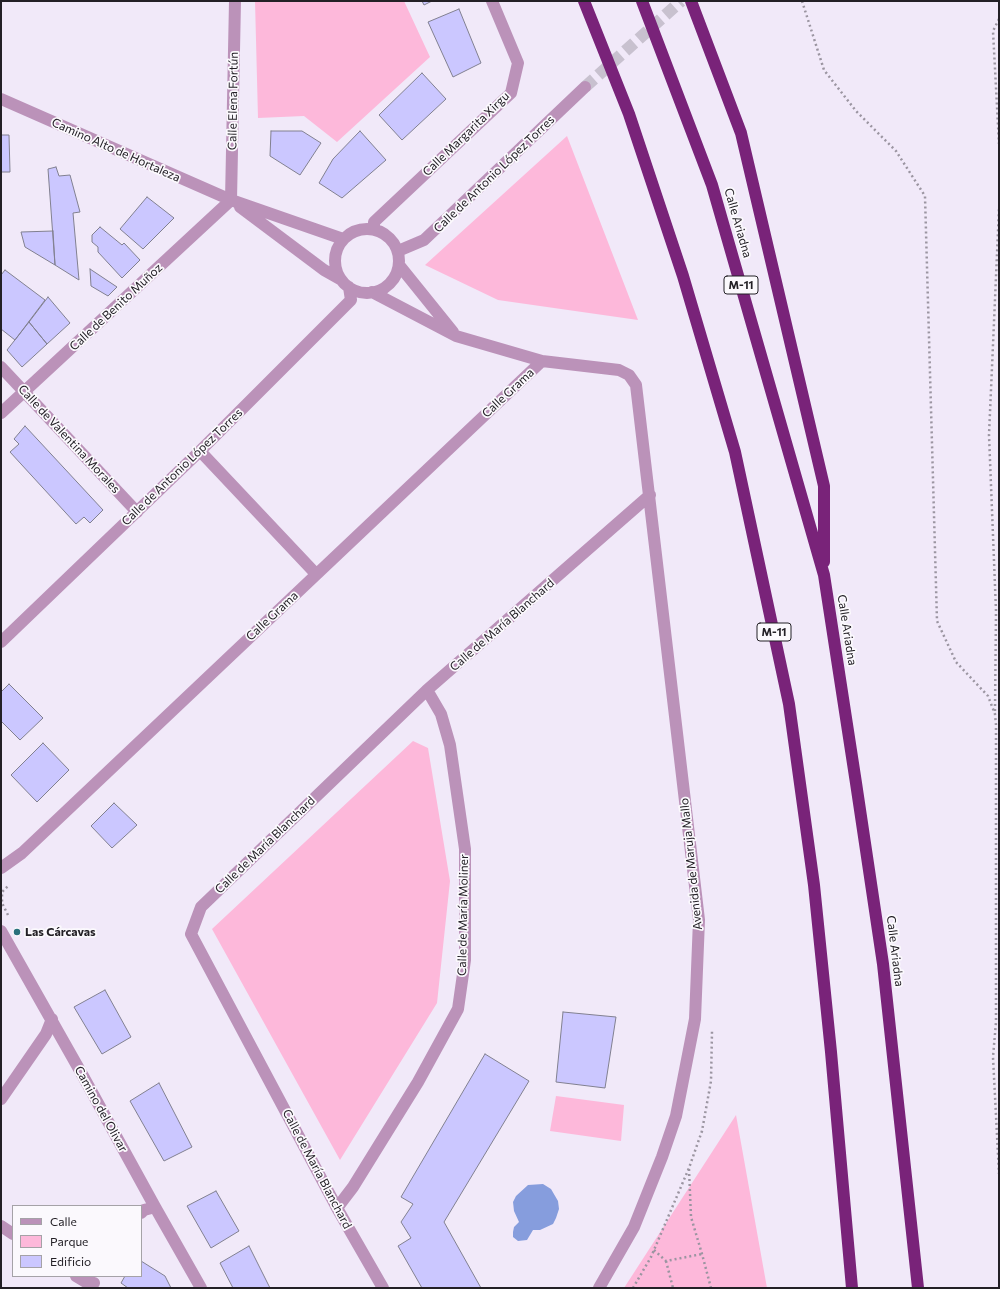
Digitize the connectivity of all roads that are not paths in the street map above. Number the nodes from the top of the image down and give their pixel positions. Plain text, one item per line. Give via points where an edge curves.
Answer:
1 (235, 1) edge
2 (492, 1) edge
3 (584, 1) edge
4 (642, 1) edge
5 (691, 1) edge
6 (584, 88) tunnel mouth
7 (1, 99) edge
8 (231, 200) junction
9 (374, 230) junction
10 (343, 239) junction
11 (398, 251) junction
12 (399, 265) junction
13 (345, 283) junction
14 (372, 292) junction
15 (456, 336) junction
16 (542, 361) junction
17 (1, 367) edge
18 (25, 392) junction
19 (1, 413) edge
20 (200, 451) junction
21 (650, 495) junction
22 (137, 512) junction
23 (316, 574) junction
24 (824, 575) junction
25 (1, 642) edge
26 (427, 690) junction
27 (1, 868) edge
28 (1, 931) edge
29 (52, 1019) junction
30 (1, 1099) edge
31 (154, 1207) junction
32 (337, 1208) junction
33 (142, 1212) edge
34 (1, 1226) edge
35 (12, 1233) edge
36 (78, 1277) edge
37 (94, 1282) edge
38 (201, 1288) edge
39 (383, 1288) edge
40 (599, 1288) edge
41 (852, 1288) edge
42 (918, 1288) edge

1 - 8 street, Calle Elena Fortún
2 - 9 street, Calle Margarita Xirgu via 518,63 511,93 374,222
3 - 41 highway, M-11 via 632,122 683,276 736,452 789,704 814,884
4 - 24 highway, Calle Ariadna / M-11 via 712,185
5 - 24 highway via 741,133 824,486
6 - 11 street, Calle de Antonio López Torres via 424,240
7 - 8 street, Camino Alto de Hortaleza
8 - 10 street, Camino Alto de Hortaleza
8 - 13 street, Camino Alto de Hortaleza
8 - 18 street, Calle de Benito Muñoz
9 - 10 street via 357,230
9 - 11 street via 388,237
10 - 13 street via 337,248 335,259 336,269
11 - 12 street
12 - 14 street via 390,283
12 - 15 street
13 - 14 street via 356,291
13 - 20 street, Calle de Antonio López Torres via 351,300
14 - 15 street
15 - 16 street
16 - 21 street via 619,370 629,376 636,385
16 - 23 street, Calle Grama
17 - 18 street, Calle de Valentina Morales
18 - 19 street, Calle de Benito Muñoz
18 - 22 street, Calle de Valentina Morales
20 - 22 street, Calle de Antonio López Torres
20 - 23 street
21 - 26 street, Calle de María Blanchard
21 - 40 street, Avenida de Maruja Mallo via 699,920 695,1019 676,1116 662,1158 634,1227
22 - 25 street, Calle de Antonio López Torres
23 - 27 street, Calle Grama via 22,853
24 - 42 highway, Calle Ariadna / M-11 via 883,964
26 - 32 street, Calle de María Moliner via 441,714 450,745 465,849 465,960 458,1009 418,1082 353,1187
26 - 32 street, Calle de María Blanchard via 201,907 191,934
28 - 29 street, Camino del Olivar
29 - 30 street via 46,1034
29 - 31 street, Camino del Olivar
31 - 33 street
31 - 38 street, Camino del Olivar
32 - 39 street, Calle de María Blanchard
34 - 35 street
36 - 37 street via 86,1282

